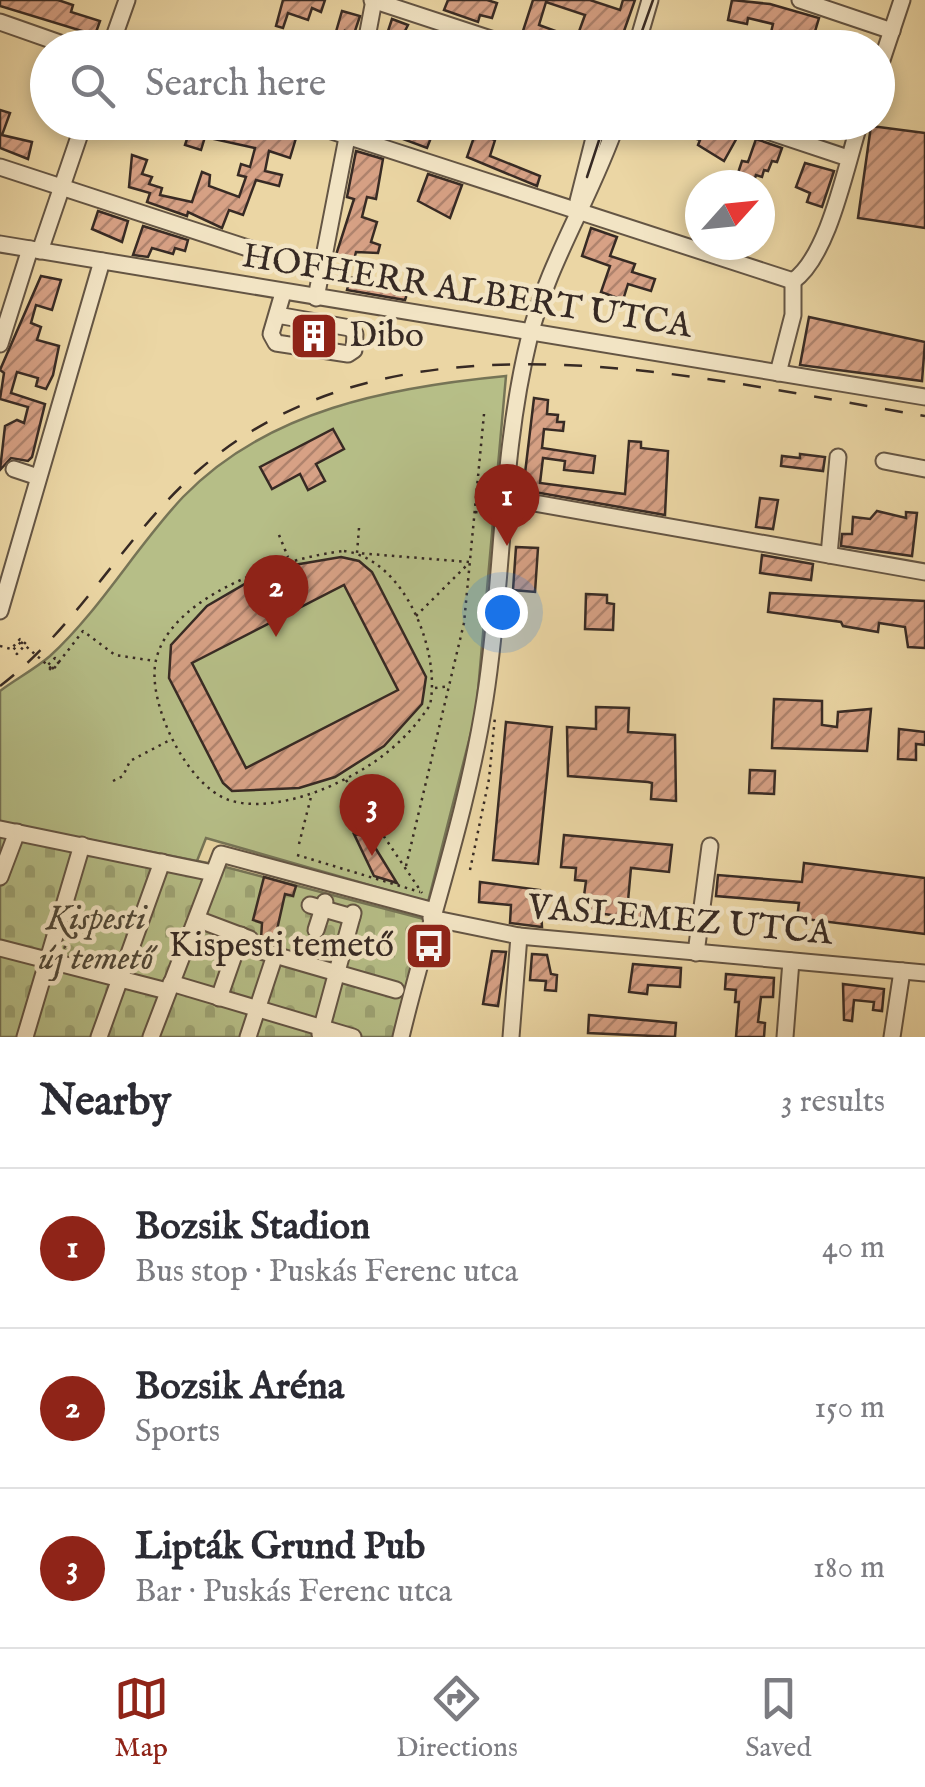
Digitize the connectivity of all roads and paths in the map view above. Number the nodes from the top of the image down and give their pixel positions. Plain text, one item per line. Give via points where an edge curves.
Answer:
1 (127, 0) edge
2 (373, 0) edge
3 (650, 0) edge
4 (800, 0) edge
5 (902, 0) edge
6 (0, 22) edge
7 (116, 30) edge
8 (368, 30) edge
9 (464, 30) edge
10 (640, 30) edge
11 (889, 30) edge
12 (892, 30) edge
13 (30, 33) edge
14 (78, 140) edge
15 (347, 140) edge
16 (377, 140) edge
17 (592, 140) edge
18 (611, 140) edge
19 (794, 140) edge
20 (854, 140) edge
21 (848, 158) junction
22 (0, 167) edge
23 (62, 187) junction
24 (576, 210) junction
25 (0, 244) edge
26 (35, 250) junction
27 (102, 261) junction
28 (321, 272) junction
29 (793, 281) junction
30 (283, 293) junction
31 (316, 298) junction
32 (277, 315) junction
33 (530, 334) junction
34 (0, 344) edge
35 (778, 373) junction
36 (925, 398) edge
37 (484, 414) dead end
38 (838, 457) dead end
39 (884, 461) dead end
40 (14, 469) dead end
41 (925, 469) edge
42 (38, 477) junction
43 (505, 506) junction
44 (475, 512) junction
45 (359, 528) dead end
46 (279, 535) dead end
47 (357, 553) junction
48 (829, 555) junction
49 (289, 559) junction
50 (470, 562) junction
51 (925, 572) edge
52 (3, 587) edge
53 (190, 602) dead end
54 (196, 609) junction
55 (0, 611) edge
56 (416, 617) junction
57 (0, 646) edge
58 (155, 661) junction
59 (450, 686) junction
60 (433, 689) junction
61 (497, 699) dead end
62 (172, 739) junction
63 (345, 779) junction
64 (113, 781) dead end
65 (312, 793) junction
66 (8, 831) edge
67 (298, 844) dead end
68 (82, 845) junction
69 (710, 846) dead end
70 (297, 856) dead end
71 (162, 862) junction
72 (406, 866) junction
73 (470, 870) dead end
74 (213, 872) junction
75 (0, 876) edge
76 (422, 892) junction
77 (432, 915) junction
78 (196, 918) junction
79 (316, 930) dead end
80 (241, 935) junction
81 (519, 936) junction
82 (3, 949) edge
83 (696, 953) junction
84 (275, 955) junction
85 (48, 960) junction
86 (792, 962) junction
87 (0, 967) edge
88 (902, 971) junction
89 (335, 972) junction
90 (925, 973) edge
91 (120, 979) junction
92 (169, 987) junction
93 (396, 990) dead end
94 (219, 998) junction
95 (256, 1008) junction
96 (321, 1032) edge
97 (25, 1037) edge
98 (99, 1037) edge
99 (151, 1037) edge
100 (248, 1037) edge
101 (352, 1037) edge
102 (401, 1037) edge
103 (511, 1037) edge
104 (785, 1037) edge
105 (892, 1037) edge

1 - 7 street
2 - 8 street
2 - 9 street
3 - 10 street
4 - 11 street
5 - 12 street
6 - 13 street
14 - 23 street
15 - 28 street
16 - 24 street
17 - 24 street
18 - 24 street via 597,180
19 - 21 street
20 - 21 street
21 - 29 street via 817,252
22 - 23 street
23 - 26 street
23 - 28 street
24 - 29 street
24 - 33 street
25 - 26 street, HOFHERR ALBERT UTCA
26 - 27 street, HOFHERR ALBERT UTCA
26 - 34 street
27 - 30 street, HOFHERR ALBERT UTCA
27 - 42 street
28 - 31 street
29 - 35 street via 793,316
30 - 31 street, HOFHERR ALBERT UTCA
30 - 32 street
31 - 33 street, HOFHERR ALBERT UTCA
32 - 32 street via 350,328 354,350 276,343 271,334
33 - 35 street, HOFHERR ALBERT UTCA
33 - 43 street
35 - 36 street, HOFHERR ALBERT UTCA
37 - 44 path
38 - 48 street
39 - 41 street
40 - 42 street
42 - 52 street
43 - 44 path
43 - 48 street
43 - 77 street via 468,798
44 - 50 path
45 - 47 path
46 - 49 path
47 - 49 path
47 - 50 path
47 - 56 path via 388,578
48 - 51 street
49 - 54 path via 247,574
50 - 56 path
50 - 59 path
52 - 55 street
53 - 54 path
54 - 58 path
56 - 60 path
57 - 58 path, bridge via 11,649 20,639 26,644 17,654 20,642 52,669 55,658 46,666 52,671 83,631 114,655
58 - 62 path
59 - 60 path
59 - 72 path
60 - 63 path via 430,704 400,742
61 - 73 path
62 - 64 path via 130,761
62 - 65 path via 208,786 229,800
63 - 65 path
63 - 72 path
65 - 67 path
66 - 68 street
66 - 75 street
68 - 71 street
68 - 85 street
69 - 83 street
70 - 76 path
71 - 74 street
71 - 91 street
72 - 76 path
74 - 77 street, VASLEMEZ UTCA via 221,854
74 - 78 street
76 - 77 path
77 - 81 street, VASLEMEZ UTCA
77 - 102 street
78 - 80 street
78 - 92 street
79 - 89 street via 319,905 352,915
80 - 84 street via 250,939 248,946
80 - 94 street
81 - 83 street, VASLEMEZ UTCA
81 - 103 street
82 - 85 street
82 - 87 street
83 - 86 street, VASLEMEZ UTCA
84 - 89 street
84 - 95 street
85 - 91 street
85 - 97 street
86 - 88 street, VASLEMEZ UTCA
86 - 104 street
88 - 90 street, VASLEMEZ UTCA
88 - 105 street
89 - 93 street
89 - 96 street
91 - 92 street
91 - 98 street
92 - 94 street
92 - 99 street
94 - 95 street
95 - 96 street
95 - 100 street
96 - 101 street

